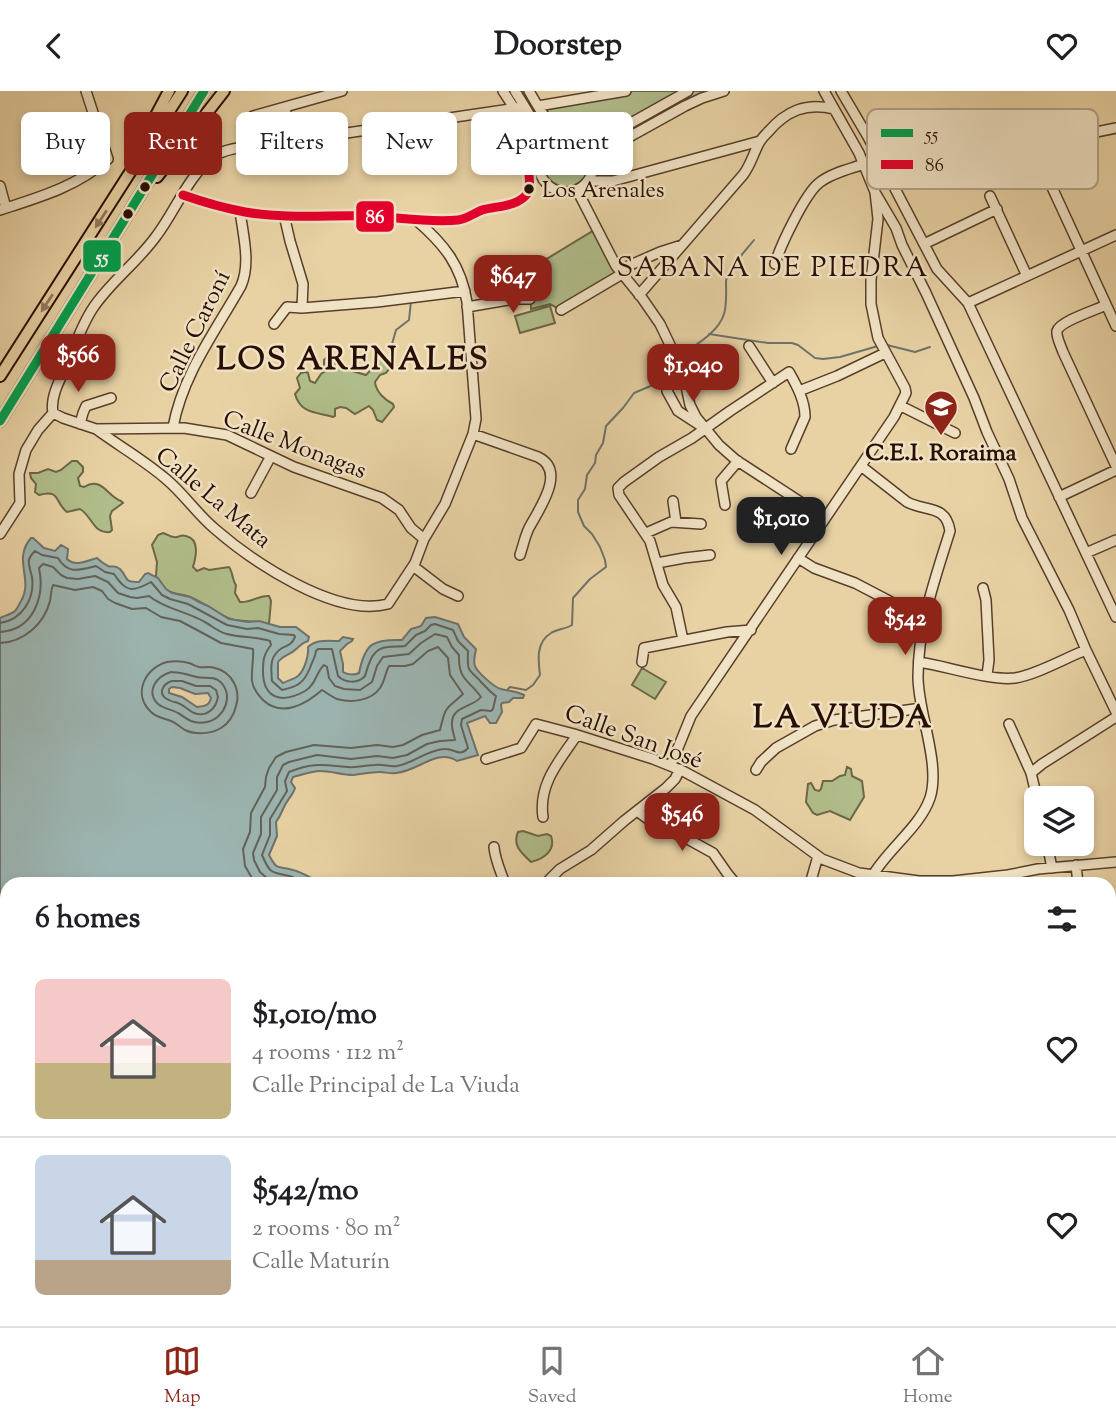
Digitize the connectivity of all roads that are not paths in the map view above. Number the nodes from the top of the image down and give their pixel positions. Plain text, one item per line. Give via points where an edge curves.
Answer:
1 (86, 91) edge
2 (169, 91) edge
3 (182, 91) edge
4 (204, 91) edge
5 (223, 91) edge
6 (342, 91) edge
7 (502, 91) edge
8 (515, 91) edge
9 (529, 91) edge
10 (626, 91) edge
11 (667, 91) edge
12 (688, 91) edge
13 (724, 91) edge
14 (824, 91) edge
15 (843, 95) edge
16 (662, 105) junction
17 (538, 106) junction
18 (832, 106) junction
19 (285, 107) junction
20 (524, 107) junction
21 (509, 109) junction
22 (267, 112) edge
23 (286, 112) edge
24 (527, 112) edge
25 (542, 112) edge
26 (633, 122) edge
27 (1116, 128) edge
28 (1098, 132) edge
29 (348, 133) edge
30 (867, 138) edge
31 (760, 141) junction
32 (236, 149) edge
33 (864, 164) junction
34 (867, 173) edge
35 (528, 175) edge
36 (541, 175) edge
37 (591, 176) junction
38 (0, 186) edge
39 (120, 189) junction
40 (873, 189) edge
41 (895, 189) edge
42 (1053, 189) edge
43 (578, 190) junction
44 (874, 193) junction
45 (183, 195) junction
46 (990, 196) dead end
47 (136, 199) junction
48 (3, 209) edge
49 (996, 209) junction
50 (240, 211) junction
51 (284, 215) junction
52 (416, 220) junction
53 (1116, 235) edge
54 (685, 244) junction
55 (924, 244) junction
56 (1081, 251) junction
57 (775, 264) dead end
58 (620, 272) junction
59 (1027, 276) junction
60 (465, 291) junction
61 (639, 295) junction
62 (530, 299) dead end
63 (968, 303) junction
64 (1106, 305) junction
65 (467, 307) junction
66 (302, 308) junction
67 (561, 310) dead end
68 (274, 324) dead end
69 (1116, 326) edge
70 (749, 346) dead end
71 (884, 351) junction
72 (0, 376) edge
73 (774, 383) junction
74 (667, 391) dead end
75 (799, 391) junction
76 (111, 398) dead end
77 (901, 406) junction
78 (53, 413) junction
79 (0, 421) edge
80 (80, 424) junction
81 (173, 427) junction
82 (96, 429) junction
83 (705, 429) junction
84 (955, 433) dead end
85 (473, 434) junction
86 (791, 449) dead end
87 (271, 456) junction
88 (738, 461) junction
89 (861, 466) junction
90 (1116, 468) edge
91 (251, 493) dead end
92 (1059, 497) junction
93 (673, 501) dead end
94 (725, 505) dead end
95 (825, 519) junction
96 (676, 522) junction
97 (701, 524) dead end
98 (646, 533) junction
99 (0, 534) edge
100 (424, 540) junction
101 (1116, 540) edge
102 (1086, 553) junction
103 (520, 555) dead end
104 (710, 555) dead end
105 (798, 558) junction
106 (657, 563) junction
107 (414, 566) junction
108 (983, 588) dead end
109 (458, 596) dead end
110 (1113, 604) edge
111 (926, 617) junction
112 (1116, 617) edge
113 (751, 629) junction
114 (683, 640) junction
115 (1086, 650) junction
116 (919, 661) junction
117 (642, 662) dead end
118 (987, 675) junction
119 (922, 708) junction
120 (1116, 715) edge
121 (1009, 724) dead end
122 (577, 735) junction
123 (486, 759) dead end
124 (676, 767) junction
125 (756, 770) dead end
126 (1031, 773) junction
127 (1034, 786) edge
128 (637, 811) junction
129 (543, 817) dead end
130 (494, 847) dead end
131 (818, 856) junction
132 (1050, 856) edge
133 (1116, 862) edge
134 (1076, 865) junction
135 (1052, 868) junction
136 (873, 875) junction
137 (503, 877) edge
138 (556, 877) edge
139 (730, 877) edge
140 (812, 877) edge
141 (888, 877) edge
142 (997, 877) edge
143 (1077, 877) edge

1 - 48 street via 108,159 78,181
2 - 39 main road
3 - 39 main road
4 - 47 main road
5 - 47 main road
6 - 19 street
7 - 21 street
8 - 20 street
9 - 17 street
10 - 17 street
11 - 16 street
12 - 16 street
13 - 37 street via 685,106 622,141 603,156
14 - 18 street
15 - 18 street
15 - 30 street
16 - 26 street
17 - 25 street
18 - 31 street via 793,111
18 - 33 street
19 - 22 street
19 - 23 street
20 - 21 street
20 - 24 street
21 - 29 street
27 - 28 street
31 - 37 street via 612,181
31 - 54 street via 747,169
32 - 45 street via 217,155
33 - 34 street
33 - 57 street via 817,184
35 - 52 street via 527,193 511,204 460,220
36 - 43 street via 549,187 563,193
37 - 43 street
38 - 48 street
39 -> 72 main road
40 - 44 street
41 - 55 street
42 - 56 street
43 - 58 street
44 - 71 street via 878,219 870,292 873,320
44 - 115 street via 890,216 926,293 1022,518
45 - 50 street
45 - 78 street via 151,244 92,310 59,382
46 - 49 street
47 - 79 main road
49 - 55 street
49 - 59 street
50 - 51 street
50 - 81 street, Calle Caroní via 246,274 193,369
51 - 52 street
51 - 66 street via 303,284
52 - 60 street via 453,259
53 - 56 street
54 - 58 street
54 - 61 street
55 - 63 street via 942,275
56 - 59 street
56 - 64 street
58 - 61 street
58 - 67 street
59 - 63 street
60 - 65 street
60 - 66 street
61 - 83 street via 673,350 692,411
62 - 65 street
63 - 92 street
64 - 69 street
64 - 90 street via 1065,322 1057,333
65 - 85 street via 476,409
66 - 68 street via 287,307
70 - 73 street
71 - 75 street
71 - 77 street via 903,381 906,393
73 - 75 street via 789,372
73 - 83 street
74 - 83 street via 678,411
75 - 86 street via 806,417
76 - 80 street via 86,407
77 - 84 street
77 - 89 street
78 - 80 street, Calle Monagas
78 - 99 street via 26,450 19,474 20,503
80 - 82 street, Calle Monagas
81 - 82 street, Calle Monagas
81 - 87 street, Calle Monagas via 221,433
82 - 107 street, Calle La Mata via 163,476 216,530 270,568 317,593 353,605 386,605
83 - 88 street
83 - 98 street via 618,488
85 - 100 street via 445,504
85 - 103 street via 538,457 550,466 547,495
87 - 91 street
87 - 100 street, Calle Monagas via 382,498 399,510
88 - 94 street via 721,481
88 - 95 street
89 - 95 street
89 - 111 street via 907,502 937,510 948,522 950,531
90 - 92 street
92 - 102 street
93 - 96 street
95 - 105 street
96 - 97 street
96 - 98 street
98 - 106 street
100 - 107 street
101 - 102 street
102 - 110 street
104 - 106 street
105 - 111 street
105 - 113 street
106 - 114 street via 676,607
107 - 109 street
108 - 118 street
110 - 112 street
111 - 116 street
113 - 114 street
113 - 124 street via 691,716
114 - 117 street via 644,648
115 - 118 street via 1020,677
115 - 120 street
116 - 118 street
116 - 119 street
119 - 125 street via 815,726 776,748
119 - 136 street via 930,750 930,797
120 - 126 street
121 - 126 street
122 - 123 street, Calle San José via 536,724 521,748
122 - 124 street, Calle San José
122 - 129 street via 550,776 542,800
124 - 128 street via 672,783
124 - 131 street, Calle San José via 755,810
126 - 127 street
128 - 138 street via 564,866
128 - 139 street via 657,826 713,852
130 - 137 street
131 - 136 street, Calle San José
131 - 140 street
132 - 135 street
133 - 134 street, Calle San José
134 - 135 street, Calle San José
134 - 143 street
135 - 142 street, Calle San José
136 - 141 street, Calle San José

